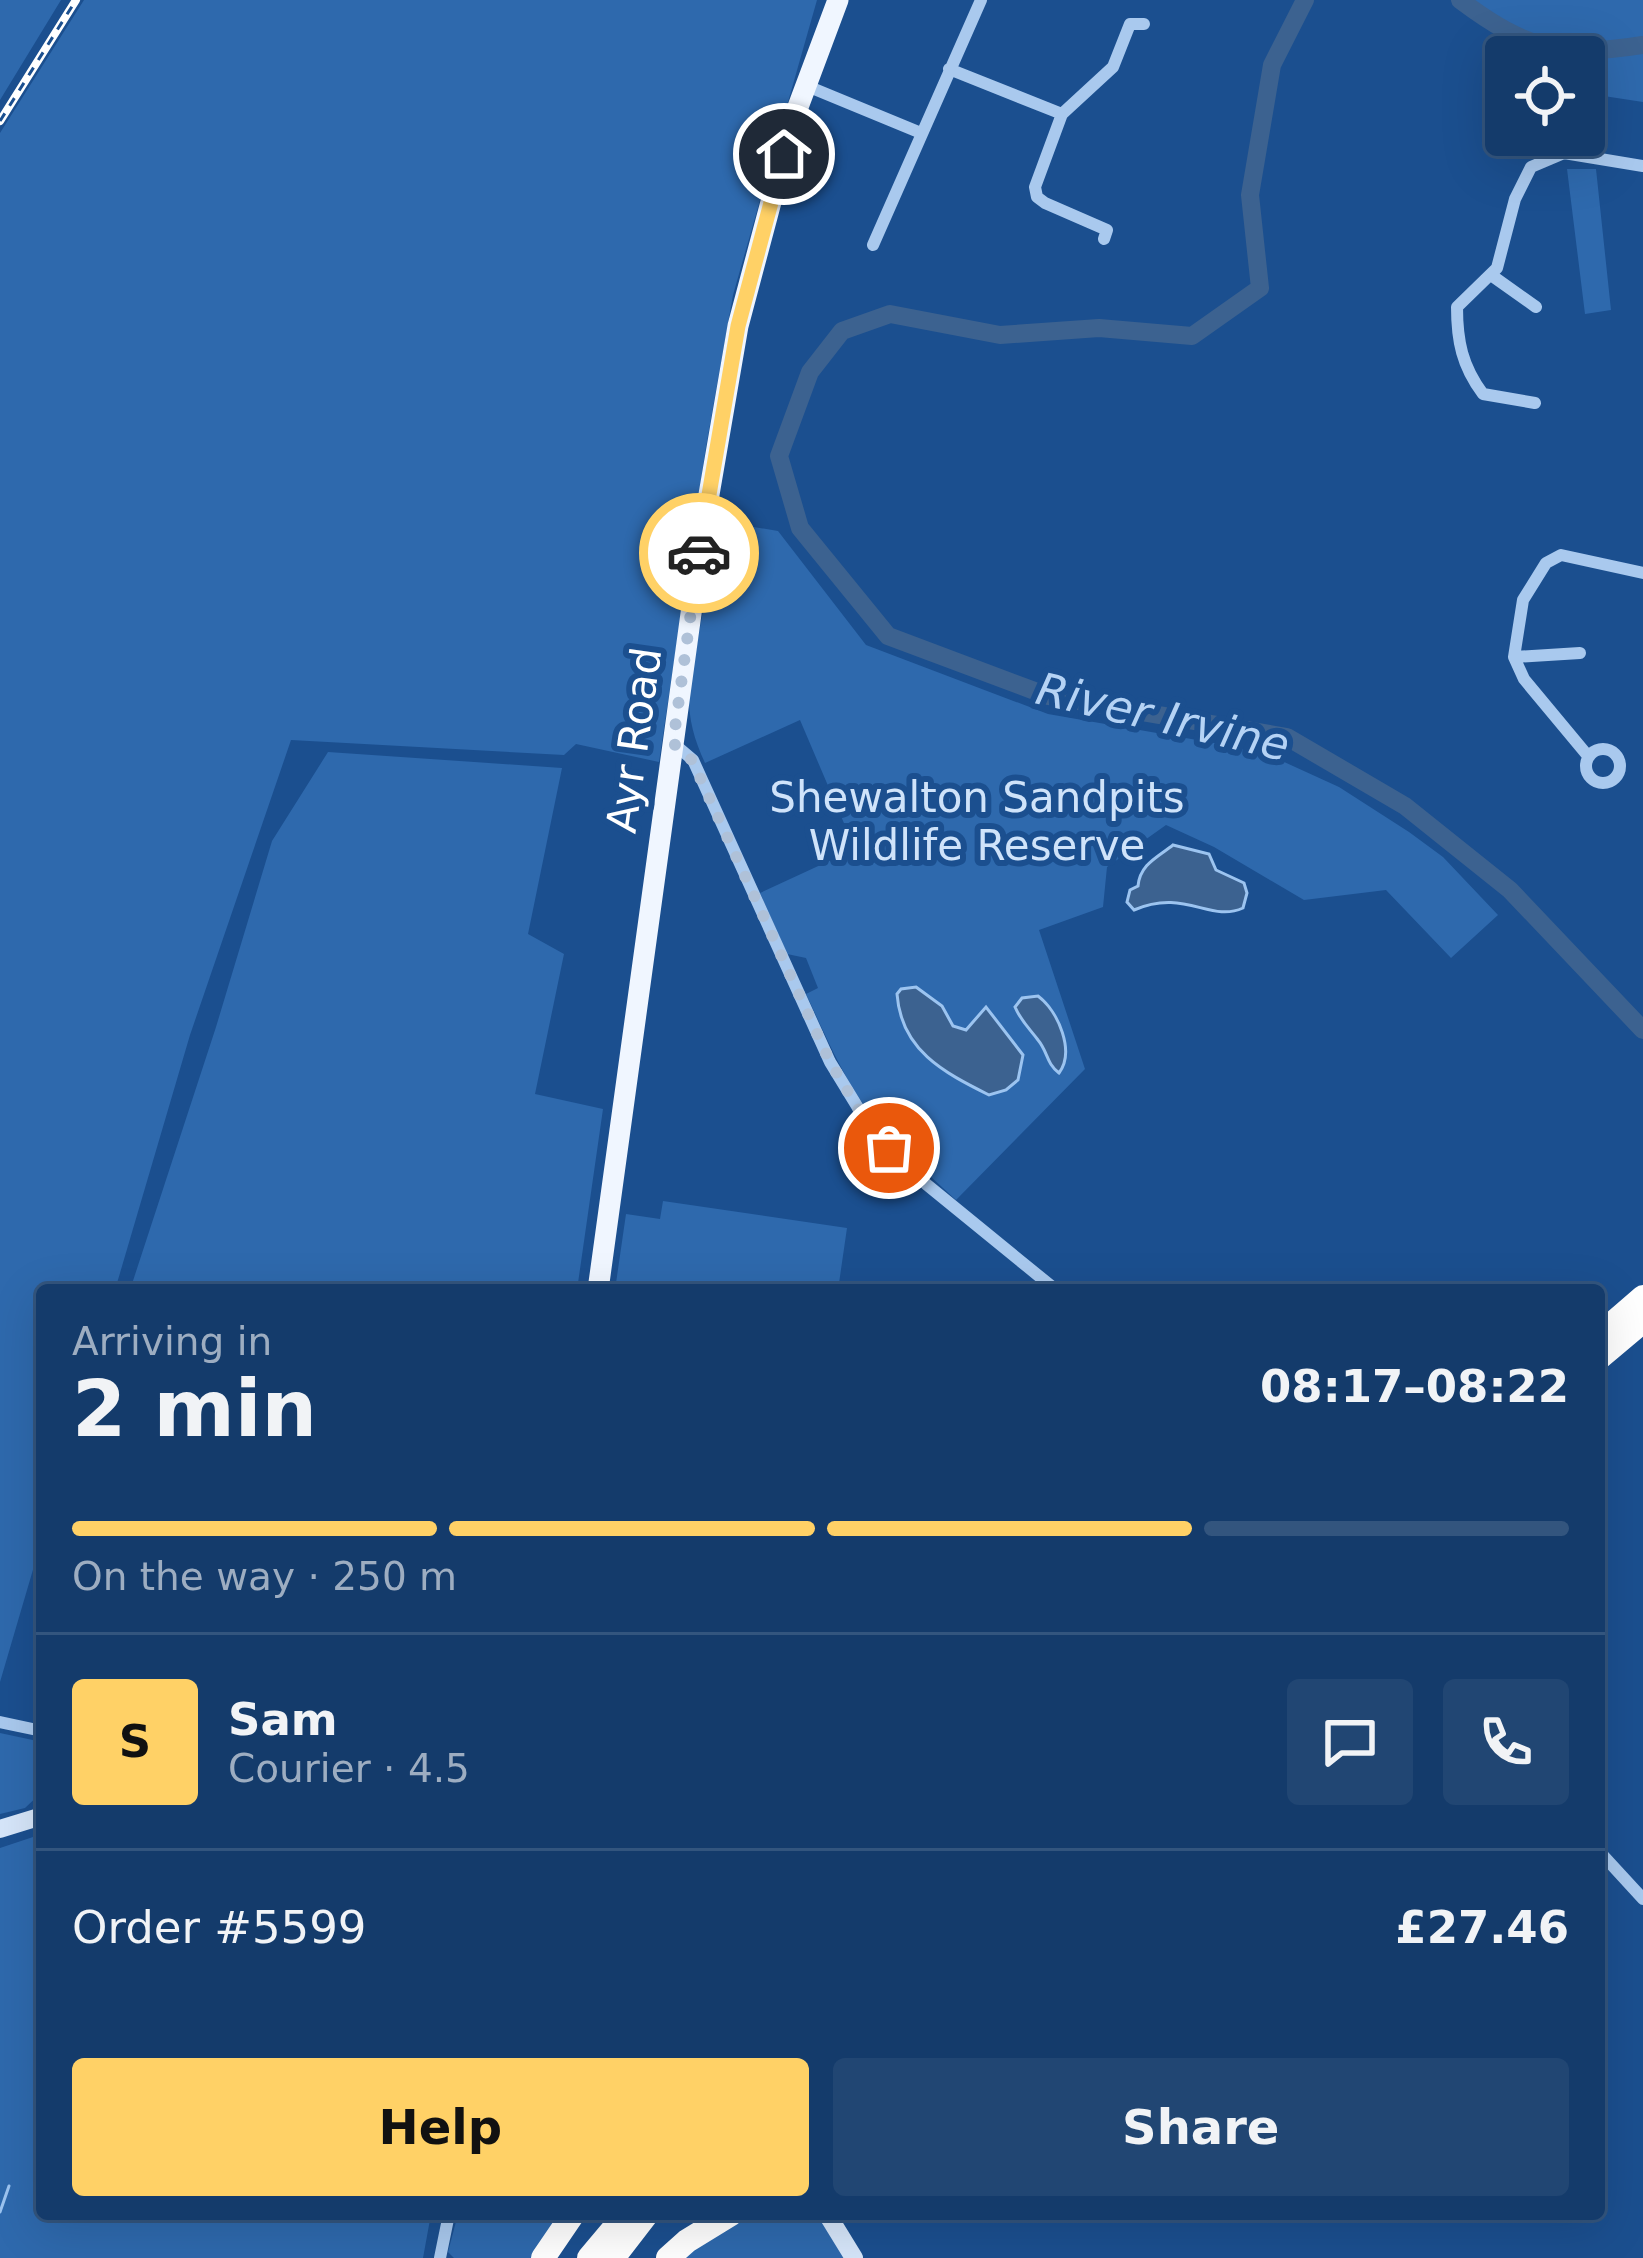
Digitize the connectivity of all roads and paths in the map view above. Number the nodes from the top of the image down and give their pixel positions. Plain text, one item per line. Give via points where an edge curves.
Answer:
1 (838, 0) edge
2 (981, 0) edge
3 (1144, 24) dead end
4 (950, 69) junction
5 (807, 86) junction
6 (1062, 114) junction
7 (921, 133) junction
8 (1643, 166) edge
9 (1104, 239) dead end
10 (873, 245) dead end
11 (1491, 275) junction
12 (1536, 307) dead end
13 (1535, 403) dead end
14 (1643, 573) edge
15 (1580, 653) dead end
16 (1514, 657) junction
17 (673, 743) junction
18 (1588, 756) dead end
19 (599, 1284) edge
20 (1049, 1284) edge
21 (1643, 1297) edge
22 (1643, 1321) edge
23 (1605, 1330) edge
24 (1605, 1353) edge
25 (0, 1722) edge
26 (36, 1730) edge
27 (36, 1818) edge
28 (0, 1829) edge
29 (1605, 1858) edge
30 (1643, 1899) edge
31 (448, 2220) edge
32 (569, 2220) edge
33 (621, 2220) edge
34 (642, 2220) edge
35 (721, 2220) edge
36 (831, 2220) edge
37 (854, 2220) edge
38 (852, 2253) edge
39 (440, 2258) edge
40 (543, 2258) edge
41 (589, 2258) edge
42 (613, 2258) edge
43 (668, 2258) edge

1 - 5 main road, Ayr Road
2 - 4 street
3 - 6 street via 1130,24 1113,67
4 - 6 street
4 - 7 street
5 - 7 street
5 - 17 main road, Ayr Road via 738,326
6 - 9 street via 1037,197 1107,230
7 - 10 street
8 - 11 street via 1564,153 1531,166
11 - 12 street
11 - 13 street via 1457,307 1467,374 1483,394
14 - 16 street via 1561,555 1546,563 1523,600
15 - 16 street
16 - 18 street
17 - 19 main road, Ayr Road
17 - 20 street via 692,760 860,1112 926,1184
21 - 23 highway
22 - 24 highway
25 - 26 street
27 - 28 main road
29 - 30 street
31 - 39 street
32 - 40 highway
33 - 41 highway
34 - 42 highway
35 - 43 highway
36 - 38 main road
37 - 38 main road

